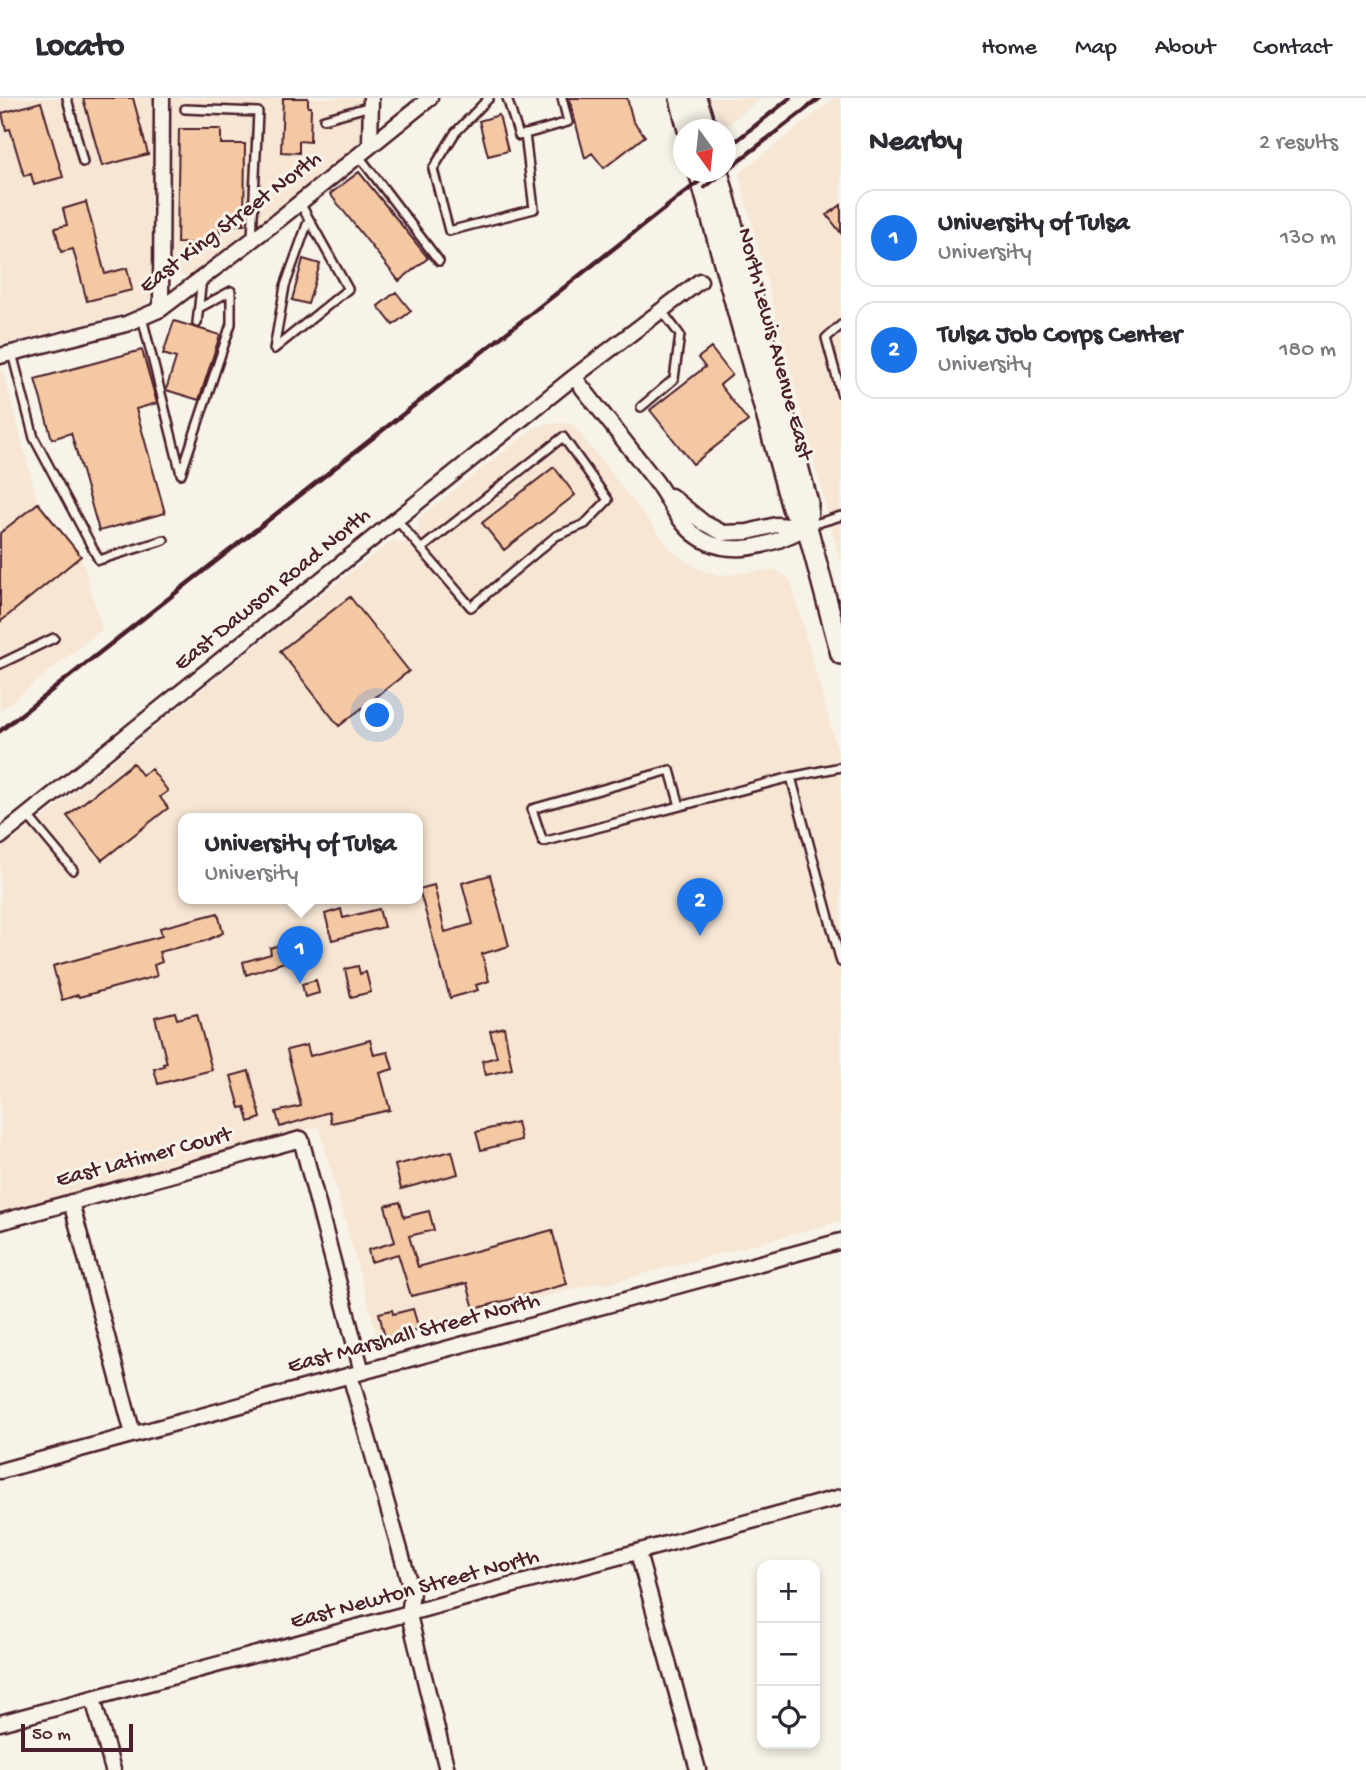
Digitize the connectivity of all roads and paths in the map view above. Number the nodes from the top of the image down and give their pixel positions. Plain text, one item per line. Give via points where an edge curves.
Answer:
1 (67, 98) edge
2 (162, 98) edge
3 (430, 98) edge
4 (507, 98) edge
5 (562, 98) edge
6 (680, 98) edge
7 (696, 98) edge
8 (485, 99) edge
9 (371, 102) edge
10 (185, 109) dead end
11 (324, 119) dead end
12 (685, 119) edge
13 (703, 119) edge
14 (526, 134) junction
15 (370, 144) junction
16 (358, 154) junction
17 (83, 162) dead end
18 (702, 182) edge
19 (721, 182) edge
20 (300, 202) junction
21 (309, 219) junction
22 (252, 240) junction
23 (439, 261) dead end
24 (202, 278) junction
25 (700, 281) dead end
26 (199, 308) junction
27 (161, 309) junction
28 (662, 311) junction
29 (142, 317) junction
30 (197, 323) dead end
31 (841, 325) edge
32 (6, 355) edge
33 (574, 377) junction
34 (841, 393) edge
35 (641, 407) dead end
36 (841, 516) edge
37 (397, 520) junction
38 (807, 527) junction
39 (164, 540) dead end
40 (421, 549) junction
41 (54, 638) dead end
42 (841, 654) edge
43 (0, 664) edge
44 (841, 767) edge
45 (791, 777) junction
46 (680, 806) junction
47 (28, 816) junction
48 (0, 837) edge
49 (73, 870) dead end
50 (841, 962) edge
51 (71, 1202) junction
52 (0, 1222) edge
53 (841, 1241) edge
54 (356, 1373) junction
55 (134, 1434) junction
56 (0, 1471) edge
57 (841, 1497) edge
58 (638, 1553) junction
59 (408, 1615) junction
60 (93, 1699) junction
61 (0, 1723) edge
62 (113, 1770) edge
63 (447, 1770) edge
64 (698, 1770) edge

1 - 17 lane
2 - 27 street
3 - 15 street, East King Street North
4 - 14 lane via 519,136
5 - 14 lane via 568,122
6 - 12 main road
7 - 13 main road
8 - 14 lane via 455,133 433,169 449,231 534,209
9 - 11 lane
9 - 15 street
10 - 22 lane via 258,112
15 - 16 street, East King Street North
16 - 20 street, East King Street North
16 - 23 lane
18 - 38 main road, North Lewis Avenue East via 792,508
19 - 38 main road, North Lewis Avenue East via 808,503
20 - 21 lane
20 - 22 street, East King Street North
21 - 21 lane via 285,286 274,349 348,289
22 - 24 street, East King Street North
24 - 26 lane
24 - 27 street, East King Street North
25 - 28 street, East Dawson Road North
26 - 29 lane via 231,291 232,324 181,474
26 - 30 lane
27 - 29 street, East King Street North
28 - 33 street, East Dawson Road North
28 - 35 lane via 680,335 674,379
29 - 32 street, East King Street North
31 - 34 lane via 826,338
32 - 39 lane via 34,438 99,561
33 - 37 street, East Dawson Road North
33 - 38 street via 694,534 726,549 784,539
36 - 38 lane
37 - 40 lane
37 - 47 street, East Dawson Road North
38 - 42 main road, North Lewis Avenue East
40 - 40 lane via 471,607 556,536 585,523 608,500 564,437
41 - 43 lane
44 - 45 lane
45 - 46 lane
45 - 50 lane
46 - 46 lane via 543,842 532,809 670,771
47 - 48 street, East Dawson Road North
47 - 49 lane
51 - 52 street, East Latimer Court
51 - 54 street, East Latimer Court via 301,1139
51 - 55 street
53 - 54 street, East Marshall Street North
54 - 55 street, East Marshall Street North
54 - 59 street via 412,1592
55 - 56 street, East Marshall Street North
57 - 58 street, East Newton Street North
58 - 59 street, East Newton Street North
58 - 64 street
59 - 60 street, East Newton Street North
59 - 63 street
60 - 61 street, East Newton Street North
60 - 62 street

